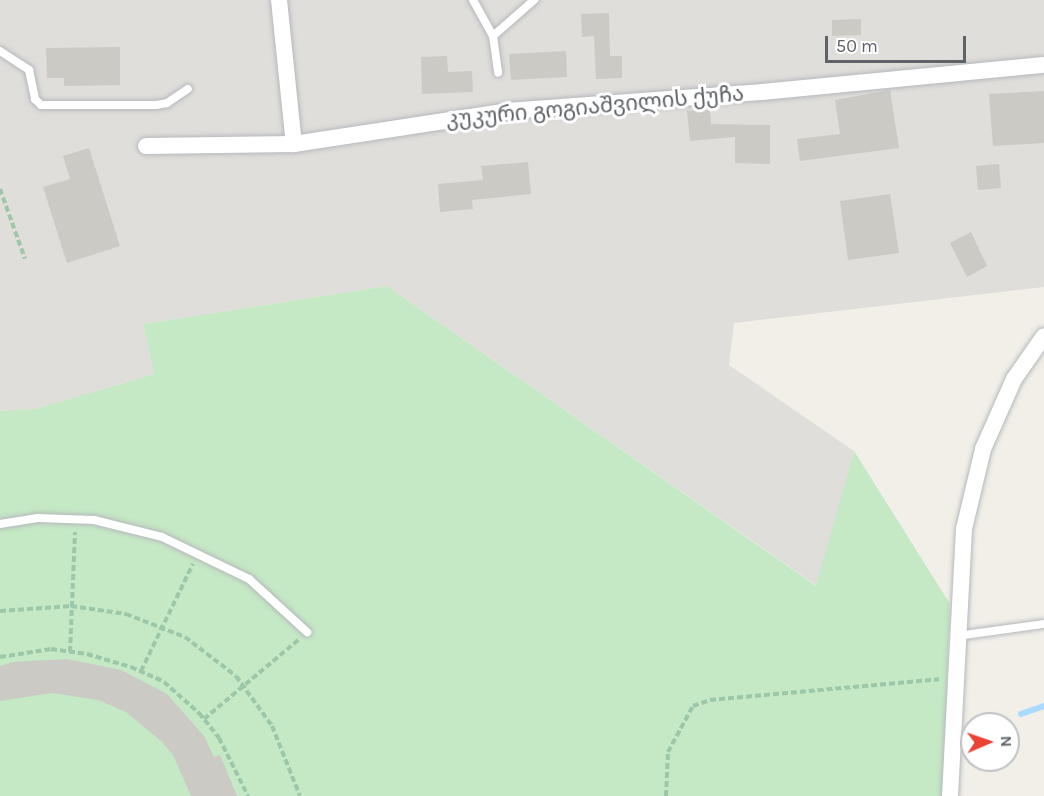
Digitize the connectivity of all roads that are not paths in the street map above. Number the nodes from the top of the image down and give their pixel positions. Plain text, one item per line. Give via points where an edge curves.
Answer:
1 (279, 0) edge
2 (473, 0) edge
3 (534, 0) edge
4 (493, 36) junction
5 (0, 51) edge
6 (1044, 65) edge
7 (498, 73) dead end
8 (188, 89) dead end
9 (294, 144) junction
10 (146, 146) dead end
11 (1041, 346) edge
12 (0, 524) edge
13 (1044, 624) edge
14 (308, 632) road end
15 (957, 636) junction
16 (950, 796) edge

1 - 9 street
2 - 4 lane
3 - 4 lane
4 - 7 lane
5 - 8 lane via 29,70 35,99 41,105 156,105 173,101
6 - 9 street, კუკური გოგიაშვილის ქუჩა via 509,111
9 - 10 street, კუკური გოგიაშვილის ქუჩა
11 - 15 street via 1014,379 983,449 964,529
12 - 14 lane via 38,518 75,519 162,537 249,579
13 - 15 lane
15 - 16 street

